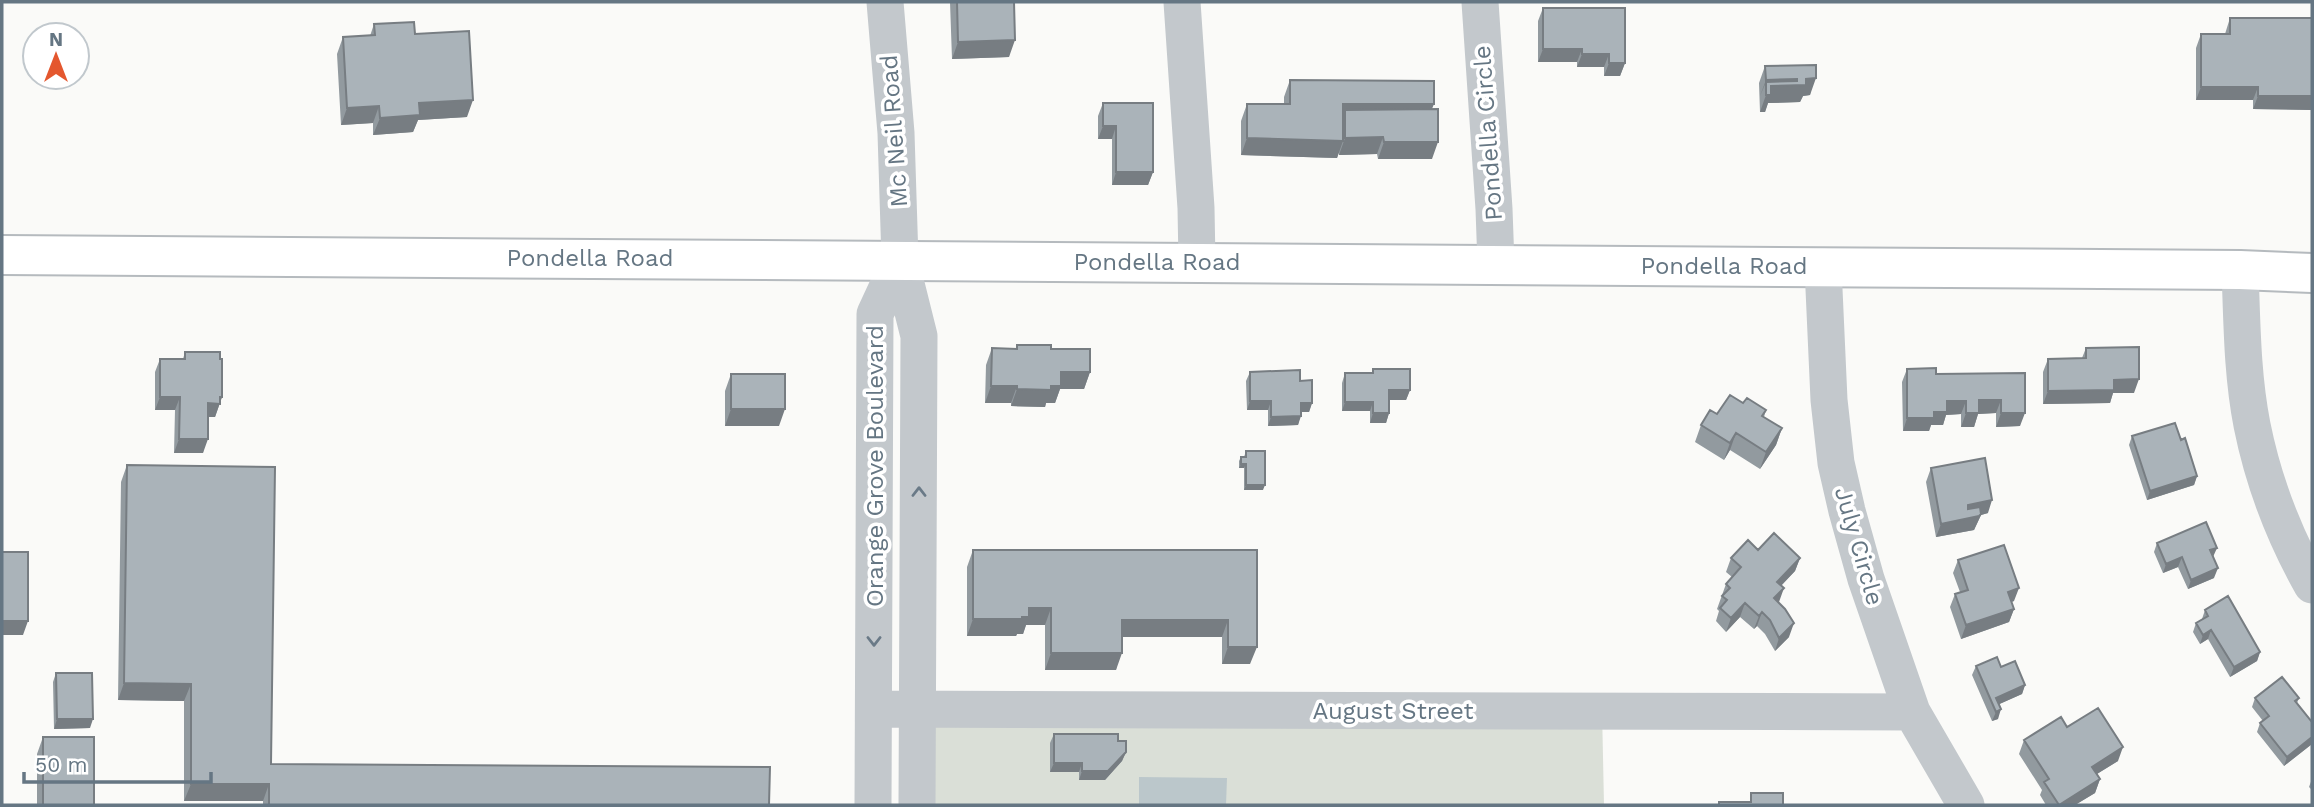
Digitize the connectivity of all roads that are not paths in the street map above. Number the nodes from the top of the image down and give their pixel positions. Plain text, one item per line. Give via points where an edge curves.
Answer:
1 (885, 2) edge
2 (1182, 2) edge
3 (1480, 2) edge
4 (2, 255) edge
5 (900, 260) junction
6 (1197, 262) junction
7 (1496, 264) junction
8 (1823, 267) junction
9 (2240, 270) junction
10 (2312, 273) edge
11 (874, 533) junction
12 (919, 533) junction
13 (2312, 585) edge
14 (874, 709) junction
15 (918, 709) junction
16 (1912, 712) junction
17 (873, 805) edge
18 (917, 805) edge
19 (1966, 805) edge

1 - 5 street, Mc Neil Road
2 - 6 street
3 - 7 street, Pondella Circle
4 - 5 main road, Pondella Road
5 - 6 main road, Pondella Road
5 - 11 street, Orange Grove Boulevard via 875,314
12 -> 5 street, Orange Grove Boulevard via 919,335
6 - 7 main road, Pondella Road
7 - 8 main road, Pondella Road
8 - 9 main road, Pondella Road
8 - 16 street, July Circle via 1836,463 1866,579
9 - 10 main road, Pondella Road
9 - 13 street via 2252,423 2279,513
11 - 12 street
11 -> 14 street, Orange Grove Boulevard
12 - 15 street, Orange Grove Boulevard
14 - 15 street, August Street
14 - 17 street, Orange Grove Boulevard
15 - 16 street, August Street
15 - 18 street, Orange Grove Boulevard
16 - 19 street, July Circle

